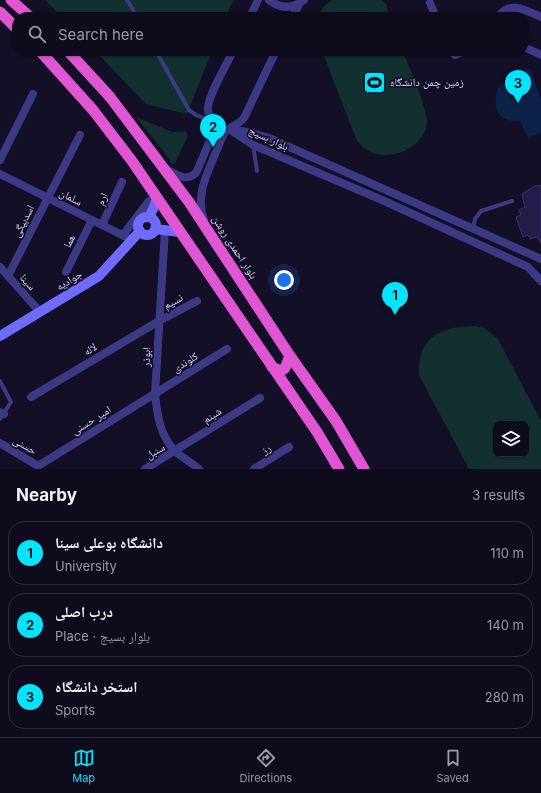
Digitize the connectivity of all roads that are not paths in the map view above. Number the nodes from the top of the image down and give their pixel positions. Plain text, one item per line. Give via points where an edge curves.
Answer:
1 (11, 0) edge
2 (23, 0) edge
3 (127, 0) edge
4 (258, 0) edge
5 (269, 0) edge
6 (302, 2) edge
7 (430, 3) dead end
8 (510, 3) edge
9 (0, 12) edge
10 (24, 12) edge
11 (34, 12) edge
12 (134, 12) edge
13 (252, 12) edge
14 (296, 12) edge
15 (434, 12) edge
16 (502, 12) edge
17 (541, 17) edge
18 (0, 22) edge
19 (12, 23) edge
20 (12, 32) edge
21 (529, 50) edge
22 (541, 55) edge
23 (44, 56) edge
24 (73, 56) edge
25 (159, 56) edge
26 (231, 56) edge
27 (274, 56) edge
28 (33, 94) dead end
29 (212, 122) junction
30 (229, 129) junction
31 (80, 135) dead end
32 (253, 145) junction
33 (0, 160) edge
34 (164, 168) junction
35 (257, 171) dead end
36 (0, 174) edge
37 (122, 182) dead end
38 (48, 198) junction
39 (153, 199) junction
40 (512, 201) dead end
41 (149, 218) junction
42 (92, 220) junction
43 (102, 225) junction
44 (160, 229) junction
45 (473, 229) junction
46 (140, 231) junction
47 (180, 232) junction
48 (210, 234) junction
49 (127, 238) junction
50 (541, 259) edge
51 (0, 267) edge
52 (66, 272) dead end
53 (8, 276) junction
54 (541, 281) edge
55 (197, 301) dead end
56 (40, 312) junction
57 (159, 321) junction
58 (0, 336) edge
59 (227, 349) dead end
60 (290, 356) junction
61 (272, 367) junction
62 (0, 381) edge
63 (155, 394) junction
64 (31, 397) dead end
65 (260, 398) dead end
66 (1, 415) edge
67 (0, 443) edge
68 (289, 447) dead end
69 (175, 451) junction
70 (38, 466) joint
71 (145, 469) edge
72 (199, 469) edge
73 (254, 469) edge
74 (338, 469) edge
75 (364, 469) edge

1 - 10 highway
2 - 11 highway
3 - 12 lane
4 - 13 street
5 - 6 street via 282,7 291,7
6 - 14 street
7 - 15 street
8 - 16 street
8 - 17 street
9 - 19 highway
18 - 20 highway
21 - 22 street
23 - 39 highway via 93,110 132,161
24 - 34 highway, بلوار احمدی روشن via 110,97
25 - 29 lane via 189,110
26 - 29 street via 210,100 208,109
27 - 30 street via 244,118
28 - 33 street
29 - 30 lane
29 - 34 street via 214,131 196,173 182,177
30 - 32 street, بلوار بسیج
30 - 45 street, بلوار بسیج via 269,138
30 - 48 street via 224,134 210,165 201,193 202,213
31 - 38 street
32 - 35 lane
32 - 54 street, بلوار بسیج via 382,200 528,267
34 - 48 highway, بلوار احمدی روشن
36 - 38 street, سلمان
37 - 43 street, ارم
38 - 42 street, سلمان
38 - 53 street, اسدبیگی
39 - 41 main road via 154,208
39 - 47 highway
39 - 49 street
40 - 45 lane via 481,211 475,219
41 - 44 main road
41 - 46 main road via 139,223
42 - 43 street, سلمان
42 - 52 street, هما
43 - 49 street, سلمان
44 - 46 main road via 150,234 142,234
44 - 47 main road
44 - 57 street, ابوذر
45 - 50 street, بلوار بسیج
46 - 49 main road, جوادیه
47 - 61 highway
48 - 60 highway, بلوار احمدی روشن
49 - 56 main road, جوادیه via 99,276
51 - 53 street, سینا
53 - 56 street, سینا
55 - 57 street, نسیم
56 - 58 main road, جوادیه
57 - 63 street, ابوذر
57 - 64 street, لاله
59 - 63 street, کلوندی
60 - 61 highway via 286,368 281,371
60 - 75 highway, بلوار احمدی روشن via 336,421
61 - 74 highway via 317,432
62 - 66 lane via 11,402
63 - 69 street, ابوذر via 158,422
63 - 70 street, امیر حسنی
65 - 69 street, شبنم
67 - 70 street, حسنی
68 - 73 street, رز
69 - 71 street, سنبل
69 - 72 street, ابوذر

